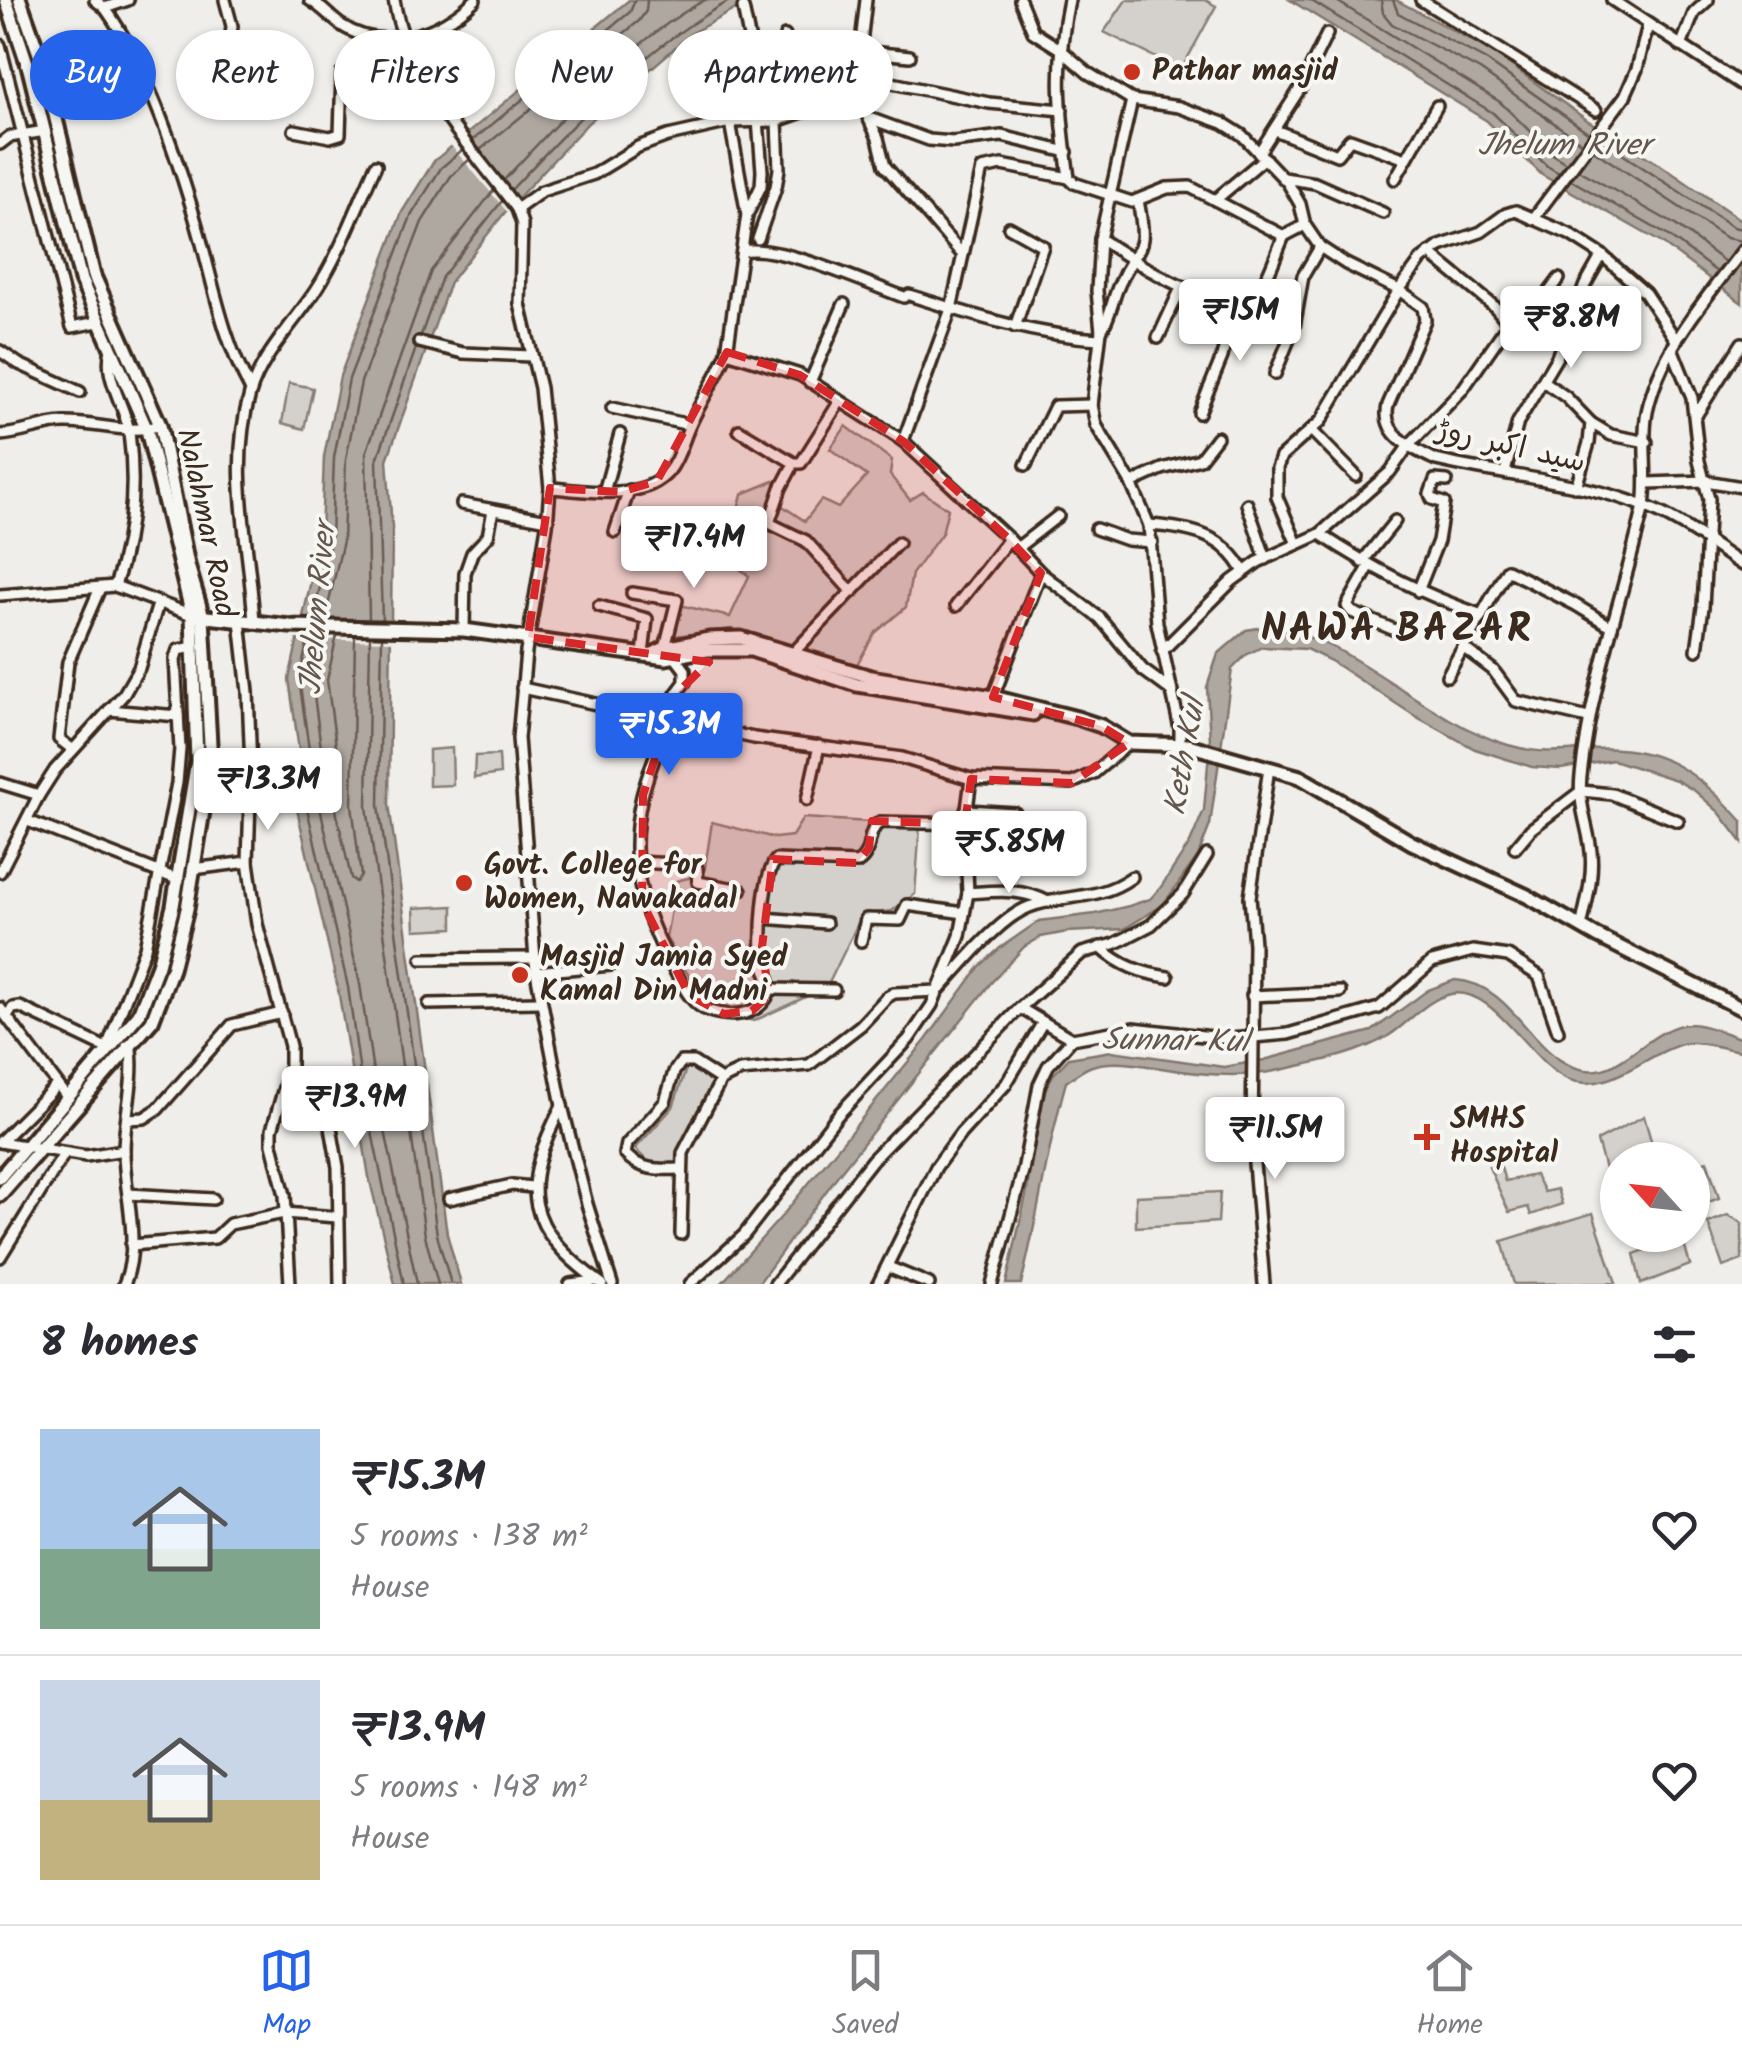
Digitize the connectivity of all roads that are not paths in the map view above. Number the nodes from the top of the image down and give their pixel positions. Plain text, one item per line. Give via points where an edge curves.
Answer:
1 (6, 0) edge
2 (20, 0) edge
3 (95, 0) edge
4 (128, 0) edge
5 (224, 0) edge
6 (310, 0) edge
7 (394, 0) edge
8 (476, 0) edge
9 (866, 0) edge
10 (1020, 0) edge
11 (1069, 0) edge
12 (1421, 0) edge
13 (1612, 0) edge
14 (1708, 0) edge
15 (105, 8) junction
16 (742, 8) dead end
17 (1648, 24) junction
18 (232, 30) edge
19 (353, 30) edge
20 (398, 30) edge
21 (423, 30) edge
22 (747, 30) edge
23 (862, 30) edge
24 (1327, 34) dead end
25 (0, 45) edge
26 (1680, 46) junction
27 (1060, 49) junction
28 (893, 54) edge
29 (910, 56) dead end
30 (893, 83) edge
31 (1742, 85) edge
32 (1132, 100) junction
33 (1437, 106) dead end
34 (1062, 110) junction
35 (1596, 110) dead end
36 (340, 120) edge
37 (446, 120) edge
38 (756, 120) junction
39 (870, 120) edge
40 (874, 120) edge
41 (777, 121) joint
42 (730, 122) junction
43 (45, 130) junction
44 (294, 130) dead end
45 (1274, 130) junction
46 (24, 134) junction
47 (0, 144) edge
48 (1066, 152) junction
49 (1262, 155) junction
50 (1406, 159) junction
51 (376, 165) dead end
52 (1069, 178) junction
53 (1284, 178) junction
54 (1394, 179) dead end
55 (1109, 194) junction
56 (1138, 200) junction
57 (1215, 200) junction
58 (517, 209) junction
59 (1383, 213) dead end
60 (747, 216) junction
61 (1534, 219) junction
62 (1305, 225) junction
63 (1009, 227) dead end
64 (1284, 236) junction
65 (1100, 239) junction
66 (758, 240) dead end
67 (1320, 247) junction
68 (73, 248) junction
69 (1742, 250) edge
70 (743, 251) junction
71 (1429, 253) junction
72 (962, 254) junction
73 (1602, 254) junction
74 (52, 255) junction
75 (1134, 260) junction
76 (1559, 278) dead end
77 (1182, 286) junction
78 (1399, 290) junction
79 (1236, 300) junction
80 (844, 304) dead end
81 (952, 309) junction
82 (98, 322) junction
83 (1508, 324) junction
84 (1014, 328) junction
85 (1100, 335) junction
86 (1158, 338) dead end
87 (419, 342) dead end
88 (1742, 343) edge
89 (1674, 344) junction
90 (110, 350) junction
91 (0, 352) edge
92 (727, 352) junction
93 (531, 356) junction
94 (1275, 374) dead end
95 (810, 382) junction
96 (1544, 382) junction
97 (251, 390) junction
98 (80, 392) dead end
99 (840, 401) junction
100 (1092, 405) junction
101 (612, 408) dead end
102 (1199, 413) dead end
103 (1696, 418) junction
104 (1591, 423) junction
105 (160, 425) junction
106 (690, 425) junction
107 (129, 430) junction
108 (147, 430) junction
109 (739, 430) dead end
110 (1311, 430) junction
111 (620, 434) dead end
112 (0, 436) edge
113 (1217, 437) dead end
114 (903, 441) junction
115 (1647, 442) junction
116 (1410, 445) junction
117 (1026, 464) dead end
118 (792, 469) dead end
119 (1506, 472) junction
120 (1356, 476) dead end
121 (1446, 481) dead end
122 (1706, 481) junction
123 (1131, 483) junction
124 (1648, 483) junction
125 (1576, 487) junction
126 (1742, 487) edge
127 (550, 488) junction
128 (629, 490) junction
129 (604, 492) junction
130 (462, 504) dead end
131 (1246, 504) dead end
132 (1644, 506) junction
133 (493, 510) junction
134 (1058, 516) dead end
135 (548, 520) junction
136 (1394, 521) dead end
137 (1149, 525) junction
138 (1096, 529) dead end
139 (615, 532) dead end
140 (1320, 534) junction
141 (1706, 540) junction
142 (898, 542) dead end
143 (1152, 542) junction
144 (1013, 543) junction
145 (1297, 544) junction
146 (1266, 558) junction
147 (1366, 564) junction
148 (1742, 565) edge
149 (1244, 572) junction
150 (1041, 573) junction
151 (116, 586) junction
152 (100, 588) junction
153 (1418, 591) junction
154 (852, 592) junction
155 (632, 593) dead end
156 (0, 595) edge
157 (158, 604) junction
158 (599, 606) dead end
159 (956, 606) dead end
160 (198, 616) junction
161 (1482, 616) junction
162 (247, 622) junction
163 (1612, 627) junction
164 (464, 630) junction
165 (1396, 631) dead end
166 (528, 637) junction
167 (194, 647) junction
168 (1464, 648) junction
169 (1162, 650) junction
170 (1696, 650) dead end
171 (670, 652) junction
172 (794, 652) junction
173 (647, 654) junction
174 (1448, 676) dead end
175 (522, 688) junction
176 (1173, 692) junction
177 (994, 697) junction
178 (109, 710) junction
179 (1047, 712) junction
180 (178, 716) junction
181 (669, 722) junction
182 (1588, 723) junction
183 (1129, 743) junction
184 (1184, 745) junction
185 (819, 746) junction
186 (72, 748) junction
187 (1269, 768) junction
188 (970, 779) junction
189 (0, 783) edge
190 (1581, 791) junction
191 (39, 795) junction
192 (807, 800) dead end
193 (966, 810) junction
194 (1014, 813) dead end
195 (28, 821) junction
196 (1678, 821) dead end
197 (965, 824) junction
198 (1515, 848) dead end
199 (1207, 855) dead end
200 (248, 862) junction
201 (637, 862) junction
202 (194, 869) junction
203 (0, 872) edge
204 (160, 874) junction
205 (1132, 877) dead end
206 (178, 879) junction
207 (191, 885) junction
208 (741, 890) dead end
209 (968, 893) junction
210 (1048, 902) junction
211 (964, 913) junction
212 (764, 918) junction
213 (826, 923) dead end
214 (1580, 927) junction
215 (861, 941) dead end
216 (1100, 948) junction
217 (534, 958) junction
218 (422, 960) dead end
219 (611, 965) dead end
220 (536, 972) junction
221 (1168, 977) dead end
222 (770, 990) junction
223 (834, 990) dead end
224 (938, 992) junction
225 (1340, 992) dead end
226 (1252, 996) junction
227 (539, 1002) junction
228 (429, 1004) dead end
229 (1020, 1008) junction
230 (1742, 1009) edge
231 (4, 1012) edge
232 (282, 1014) junction
233 (1043, 1022) junction
234 (1558, 1031) dead end
235 (1252, 1039) junction
236 (120, 1040) junction
237 (1072, 1040) junction
238 (106, 1048) junction
239 (131, 1049) junction
240 (100, 1062) junction
241 (722, 1080) junction
242 (57, 1085) junction
243 (282, 1095) junction
244 (68, 1098) junction
245 (562, 1106) junction
246 (128, 1119) junction
247 (0, 1142) edge
248 (24, 1147) junction
249 (38, 1150) junction
250 (124, 1150) junction
251 (64, 1154) junction
252 (681, 1169) junction
253 (0, 1177) edge
254 (532, 1187) junction
255 (128, 1194) junction
256 (0, 1196) edge
257 (213, 1199) dead end
258 (449, 1199) dead end
259 (284, 1213) junction
260 (336, 1217) junction
261 (681, 1234) dead end
262 (132, 1244) junction
263 (0, 1256) edge
264 (888, 1267) junction
265 (599, 1282) edge
266 (124, 1284) edge
267 (290, 1284) edge
268 (340, 1284) edge
269 (570, 1284) edge
270 (612, 1284) edge
271 (690, 1284) edge
272 (775, 1284) edge
273 (878, 1284) edge
274 (929, 1284) edge
275 (992, 1284) edge
276 (1264, 1284) edge

1 - 43 main road, Nalahmar Road
2 - 105 main road, Nalahmar Road via 43,65 94,276
3 - 15 street
4 - 15 street
5 - 18 street
6 - 19 street
7 - 20 street
8 - 21 street
9 - 23 street
10 - 27 street via 1033,32
11 - 27 street
12 - 35 street
13 - 17 street
14 - 26 street via 1694,13
15 - 97 street via 170,147 234,355
16 - 22 street
17 - 26 street
17 - 61 street via 1634,78 1616,110
24 - 45 street
25 - 46 street
26 - 31 street
27 - 32 street
27 - 34 street
28 - 29 street
30 - 34 street
32 - 49 street via 1223,123
32 - 55 street
33 - 50 street
34 - 48 street
36 - 44 street via 340,134 330,137
37 - 58 street
38 - 41 street
38 - 42 street
38 - 60 street via 762,186
39 - 72 street via 884,166
40 - 48 street via 928,140 1002,136
41 - 66 street via 776,187
42 - 58 street via 638,147 594,174 531,196
42 - 60 street
43 - 46 street
43 - 68 main road, Nalahmar Road
45 - 49 street
45 - 50 street via 1337,155 1350,139
46 - 47 street
46 - 74 street
48 - 52 street
49 - 53 street
49 - 57 street
50 - 54 street
51 - 97 street via 318,288
52 - 55 street
52 - 72 street via 1002,165 982,168
53 - 59 street via 1316,183
53 - 62 street
55 - 56 street
55 - 65 street
56 - 57 street via 1179,186
56 - 75 street via 1144,238
57 - 64 street
58 - 93 street via 520,304
60 - 70 street
61 - 71 street via 1511,211 1481,232
61 - 73 street
62 - 64 street
62 - 67 street
63 - 84 street via 1043,246
64 - 79 street via 1257,292
65 - 75 street
65 - 85 street
67 - 78 street
67 - 94 street via 1303,276 1294,327
68 - 74 street
68 - 82 main road, Nalahmar Road
69 - 89 street
70 - 81 street via 756,248
70 - 92 street
71 - 78 street
71 - 83 street
72 - 81 street
73 - 89 street via 1645,294
73 - 96 street
74 - 82 street via 72,326
75 - 77 street
75 - 85 street
76 - 83 street via 1521,330
77 - 79 street
77 - 86 street
78 - 110 street
78 - 116 street, سید اکبر روڑ via 1423,307 1425,320 1386,413 1386,424
79 - 102 street
80 - 95 street
81 - 84 street
81 - 114 street
82 - 90 main road, Nalahmar Road
83 - 116 street via 1463,389
84 - 85 street
85 - 100 street
87 - 93 street via 463,353
88 - 103 street
89 - 103 street
89 - 115 street via 1647,412
90 - 107 street via 108,372
90 - 108 main road, Nalahmar Road
91 - 98 street
92 - 95 street
92 - 106 street
93 - 127 street
95 - 99 street
96 - 104 street
96 - 119 street via 1518,422
97 - 162 street via 240,470
99 - 109 street via 801,463
99 - 114 street
100 - 117 street via 1055,406
100 - 123 street via 1096,426
101 - 106 street
103 - 122 street
104 - 115 street
104 - 125 street
105 - 108 street
105 - 160 main road, Nalahmar Road
106 - 128 street via 670,471
107 - 108 street
107 - 112 street via 67,423
107 - 151 street via 131,523
108 - 160 main road, Nalahmar Road
110 - 120 street
110 - 145 street via 1276,468 1277,497
111 - 129 street
113 - 123 street via 1200,459
114 - 144 street
115 - 124 street
116 - 119 street, سید اکبر روڑ via 1436,460
116 - 140 street via 1390,472
118 - 154 street via 769,523 806,541
119 - 125 street, سید اکبر روڑ
121 - 153 street via 1434,480 1430,494 1444,502 1442,523
122 - 124 street
122 - 126 street
122 - 141 street
123 - 137 street
124 - 132 street
125 - 132 street, سید اکبر روڑ
127 - 129 street
127 - 135 street
128 - 129 street
128 - 139 street
130 - 133 street
131 - 146 street
132 - 141 street, سید اکبر روڑ
132 - 163 street
133 - 135 street
133 - 164 street via 488,536 465,572
134 - 144 street
135 - 166 street
136 - 147 street
137 - 143 street
137 - 149 street via 1214,540
138 - 143 street
140 - 145 street
140 - 147 street
141 - 148 street, سید اکبر روڑ
141 - 170 street
142 - 154 street
143 - 169 street
144 - 150 street
144 - 159 street
145 - 146 street
146 - 149 street
147 - 153 street
147 - 165 street via 1348,609
149 - 169 street
150 - 176 street via 1100,618 1143,670
150 - 177 street
151 - 152 street
151 - 157 street
152 - 156 street
152 - 186 street via 63,687 59,739
153 - 161 street
154 - 172 street
155 - 171 street via 677,600
157 - 160 street
157 - 178 street via 139,668
158 - 173 street via 647,619
160 - 162 main road
160 - 167 main road, Nalahmar Road
160 - 202 main road, Nalahmar Road via 211,762
161 - 163 street via 1508,570
161 - 168 street
162 - 164 main road
162 - 200 street
163 - 182 street
164 - 166 main road
166 - 173 main road
166 - 175 street
167 - 180 street via 176,654
167 - 206 main road, Nalahmar Road via 197,761
168 - 174 street
168 - 182 street via 1493,670 1516,701
169 - 176 street
171 - 172 main road via 709,639 741,638
171 - 173 main road
171 - 179 main road via 751,650 857,685
171 - 181 street via 685,682
172 - 177 main road via 871,677
175 - 181 street
175 - 217 street via 518,738
176 - 184 street
177 - 179 main road
178 - 180 street
178 - 186 street
179 - 183 main road via 1101,726
180 - 204 street via 177,783
181 - 185 street
181 - 201 street via 642,795
182 - 190 street
183 - 184 main road
183 - 188 street via 1072,783
184 - 187 main road
185 - 188 street via 902,758
185 - 192 street
186 - 191 street
187 - 214 main road via 1300,777 1412,843
187 - 226 street via 1251,876
188 - 193 street
189 - 191 street
190 - 196 street via 1612,794
190 - 198 street
190 - 214 street via 1592,880
191 - 195 street
193 - 194 street
193 - 197 street
195 - 203 street
195 - 204 street
197 - 209 street
197 - 212 street via 880,822 856,863 776,860
199 - 216 street via 1168,911
200 - 202 street
200 - 232 street
201 - 208 street via 693,865 698,882
201 - 222 street via 652,929 696,1004 739,1014 763,1004
202 - 207 main road, Nalahmar Road
204 - 206 street
204 - 238 street via 146,948
205 - 210 street via 1094,896
206 - 207 street
206 - 236 main road, Nalahmar Road via 158,965 140,1014
207 - 239 main road, Nalahmar Road via 172,969 152,1021
209 - 210 street via 1016,891
209 - 211 street
210 - 224 street via 1004,924
211 - 215 street via 907,905 899,921 866,918
211 - 224 street
212 - 213 street
212 - 222 street
214 - 230 main road
216 - 221 street via 1120,964
216 - 229 street via 1073,960
217 - 218 street
217 - 220 street
219 - 220 street
220 - 227 street
222 - 223 street
224 - 241 street via 894,993 809,1065 740,1071
224 - 271 street via 909,1039 837,1116 744,1234
225 - 226 street
226 - 235 street
227 - 228 street
227 - 245 street
229 - 233 street
229 - 272 street via 872,1160
231 - 238 street via 20,1007
231 - 242 street
232 - 243 street via 290,1056
232 - 246 street via 232,1025 158,1109
233 - 237 street
233 - 264 street via 1006,1084 936,1167
234 - 235 street via 1539,976 1508,956 1473,951 1432,962 1394,998 1365,1014
235 - 237 street via 1134,1028
235 - 276 street
236 - 239 street
236 - 240 main road, Nalahmar Road
237 - 275 street via 1039,1085
238 - 240 street
239 - 246 street
239 - 249 main road, Nalahmar Road
240 - 244 main road, Nalahmar Road
241 - 252 street via 688,1139
241 - 252 street via 681,1062 659,1113 626,1144 637,1164
242 - 244 street
242 - 247 street
243 - 259 street via 272,1144
243 - 260 street via 326,1099 338,1168
244 - 248 main road, Nalahmar Road
245 - 254 street
245 - 270 street
246 - 250 street
247 - 248 street
248 - 249 street
248 - 253 main road, Nalahmar Road
249 - 251 street
249 - 256 main road, Nalahmar Road
250 - 251 street
250 - 255 street
251 - 263 street
252 - 261 street
254 - 258 street
254 - 265 street via 546,1231
255 - 257 street
255 - 262 street
259 - 260 street
259 - 262 street via 230,1224 215,1238
259 - 267 street
260 - 268 street
262 - 266 street
264 - 273 street
264 - 274 street
265 - 269 street

